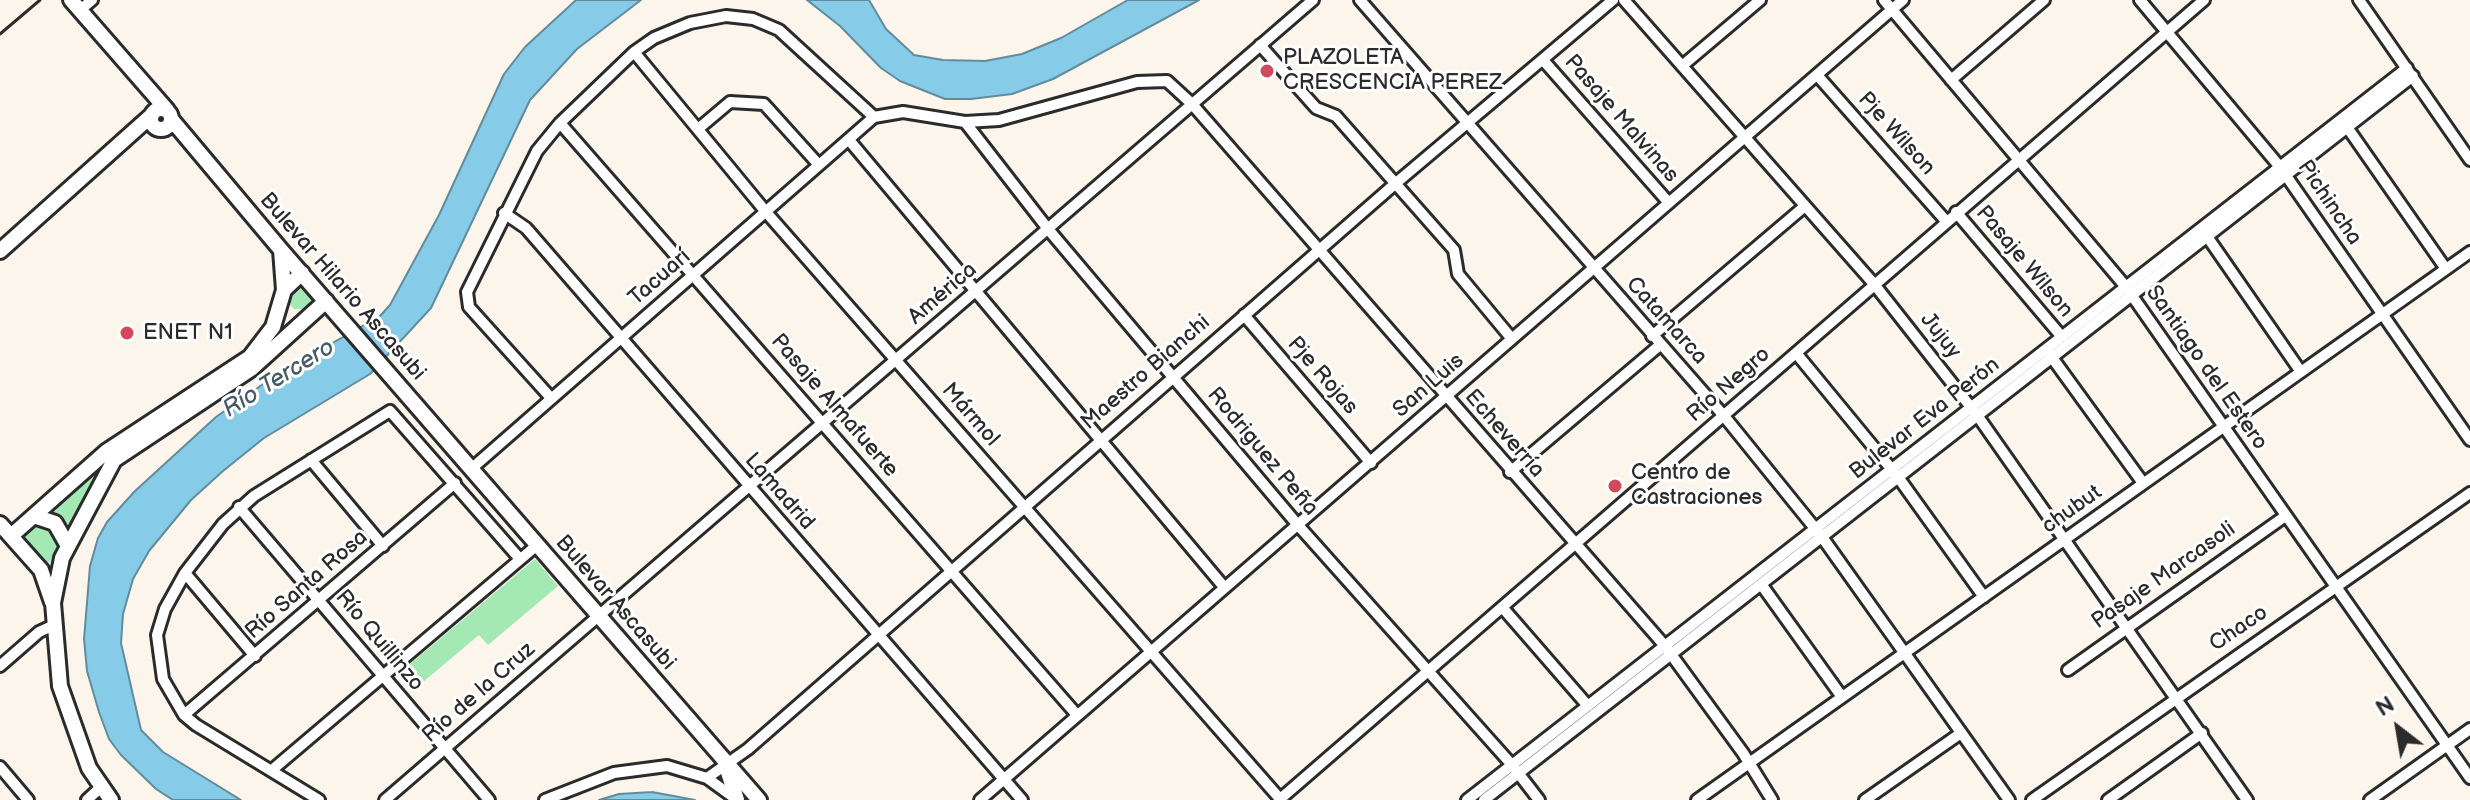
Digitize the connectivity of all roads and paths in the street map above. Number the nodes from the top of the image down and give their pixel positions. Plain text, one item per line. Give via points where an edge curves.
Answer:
1 (92, 0) edge
2 (1313, 0) edge
3 (1360, 0) edge
4 (1613, 0) edge
5 (1624, 0) edge
6 (1760, 0) edge
7 (1884, 0) edge
8 (1903, 0) edge
9 (2044, 0) edge
10 (2140, 0) edge
11 (2204, 0) edge
12 (2359, 0) edge
13 (75, 5) edge
14 (1892, 10) junction
15 (2168, 31) junction
16 (1260, 45) junction
17 (634, 52) junction
18 (1543, 60) junction
19 (1682, 66) junction
20 (2410, 72) junction
21 (1817, 75) junction
22 (1951, 80) junction
23 (1192, 104) junction
24 (163, 117) junction
25 (874, 117) junction
26 (965, 122) junction
27 (560, 123) junction
28 (1466, 125) junction
29 (2347, 127) junction
30 (698, 129) junction
31 (1745, 137) junction
32 (849, 140) junction
33 (2019, 159) junction
34 (2470, 160) edge
35 (819, 165) junction
36 (2282, 172) junction
37 (1396, 183) junction
38 (1669, 203) junction
39 (1805, 206) junction
40 (766, 212) junction
41 (1956, 212) junction
42 (504, 213) junction
43 (1946, 221) junction
44 (1048, 229) junction
45 (2204, 232) junction
46 (281, 250) junction
47 (1319, 250) junction
48 (0, 251) edge
49 (2470, 252) edge
50 (1593, 269) junction
51 (2446, 269) junction
52 (302, 273) junction
53 (694, 275) junction
54 (1874, 284) junction
55 (2129, 291) junction
56 (975, 292) junction
57 (282, 298) junction
58 (326, 301) junction
59 (1244, 315) junction
60 (2381, 315) junction
61 (306, 318) junction
62 (1652, 336) junction
63 (2062, 337) junction
64 (620, 339) junction
65 (1512, 339) junction
66 (1660, 345) junction
67 (1796, 353) junction
68 (2049, 354) junction
69 (895, 361) junction
70 (2301, 372) junction
71 (1173, 376) junction
72 (1446, 397) junction
73 (551, 398) junction
74 (1974, 412) junction
75 (1724, 416) junction
76 (822, 423) junction
77 (2222, 427) junction
78 (1100, 439) junction
79 (2470, 440) edge
80 (311, 460) junction
81 (1371, 463) junction
82 (471, 469) junction
83 (1510, 472) junction
84 (1895, 473) junction
85 (455, 483) junction
86 (2143, 483) junction
87 (748, 487) junction
88 (2470, 493) edge
89 (1023, 506) junction
90 (239, 507) junction
91 (34, 516) junction
92 (2284, 517) junction
93 (0, 524) edge
94 (1297, 524) junction
95 (1819, 533) junction
96 (11, 536) junction
97 (2064, 539) junction
98 (1575, 545) junction
99 (68, 546) junction
100 (383, 546) junction
101 (536, 546) junction
102 (520, 559) junction
103 (59, 568) junction
104 (41, 570) junction
105 (950, 570) junction
106 (185, 573) junction
107 (1761, 584) junction
108 (1224, 587) junction
109 (2336, 587) junction
110 (1984, 597) junction
111 (319, 600) junction
112 (53, 603) junction
113 (1502, 607) junction
114 (598, 617) junction
115 (54, 625) junction
116 (2127, 626) junction
117 (876, 633) junction
118 (1152, 650) junction
119 (1668, 650) junction
120 (1904, 653) junction
121 (255, 656) junction
122 (0, 666) edge
123 (2068, 670) dead end
124 (1428, 672) junction
125 (382, 676) junction
126 (2176, 696) junction
127 (1842, 697) junction
128 (1588, 706) junction
129 (184, 715) junction
130 (1077, 715) junction
131 (2470, 729) edge
132 (1961, 733) junction
133 (2202, 733) junction
134 (2447, 745) junction
135 (445, 748) junction
136 (1749, 763) junction
137 (726, 766) junction
138 (0, 767) edge
139 (1515, 769) junction
140 (272, 770) junction
141 (707, 778) junction
142 (2470, 778) edge
143 (1004, 779) junction
144 (100, 788) junction
145 (28, 800) edge
146 (87, 800) edge
147 (111, 800) edge
148 (319, 800) edge
149 (385, 800) edge
150 (489, 800) edge
151 (545, 800) edge
152 (737, 800) edge
153 (759, 800) edge
154 (980, 800) edge
155 (1022, 800) edge
156 (1280, 800) edge
157 (1467, 800) edge
158 (1484, 800) edge
159 (1539, 800) edge
160 (1697, 800) edge
161 (1772, 800) edge
162 (1865, 800) edge
163 (2009, 800) edge
164 (2032, 800) edge
165 (2108, 800) edge
166 (2247, 800) edge
167 (2370, 800) edge

1 - 13 street
2 - 16 street, América
3 - 28 street, Catamarca
4 - 18 street, Maestro Bianchi
5 - 19 street, Jujuy
6 - 19 street
7 - 14 street, Santiago del Estero
8 - 14 street, San Luis
9 - 22 street
10 - 15 street, Pichincha
11 - 15 street, Río Negro
12 - 20 street
13 - 24 main road, Bulevar Hilario Ascasubi
14 - 21 street, San Luis
14 - 22 street, Santiago del Estero
15 - 33 street, Río Negro
15 - 36 street, Pichincha
16 - 23 street, América
16 - 37 street via 1316,108 1336,116
17 - 25 street via 690,23 726,16 753,19 779,30
17 - 27 street
17 - 30 street, Mármol
18 - 28 street, Maestro Bianchi
18 - 38 street, Pasaje Malvinas
19 - 31 street, Jujuy
20 - 29 street, Bulevar Eva Perón
20 - 34 street
20 - 36 street, Bulevar Eva Perón
21 - 31 street, San Luis
21 - 43 street, Pje Wilson
22 - 33 street, Santiago del Estero
23 - 26 street, Echeverría via 1158,79 999,120
23 - 44 street, América
23 - 47 street, Echeverría
24 - 46 main road, Bulevar Hilario Ascasubi
24 - 48 main road via 140,129
25 - 26 street, Echeverría via 903,112
25 - 32 street, Tacuarí
26 - 44 street, Rodriguez Peña
27 - 42 street via 537,151
27 - 53 street, Pasaje Almafuerte
28 - 37 street, Maestro Bianchi
28 - 50 street, Catamarca
29 - 36 street, Bulevar Eva Perón
29 - 51 street
30 - 35 street via 730,102 764,104
30 - 40 street, Mármol
31 - 38 street, San Luis
31 - 39 street, Jujuy
32 - 35 street, Tacuarí
32 - 56 street
33 - 41 street, Río Negro
33 - 55 street, Santiago del Estero
35 - 40 street, Tacuarí
36 - 45 street, Bulevar Eva Perón
36 - 60 street, Pichincha
37 - 47 street, Maestro Bianchi
37 - 65 street via 1454,250 1458,274
38 - 50 street, San Luis
39 - 54 street, Jujuy
39 - 62 street
40 - 53 street, Tacuarí
40 - 69 street, Mármol
41 - 43 street, Río Negro
41 - 63 street, Pasaje Wilson
42 - 64 street, Lamadrid via 526,228
42 - 73 street via 466,299
43 - 54 street, Río Negro
44 - 56 street, América
44 - 71 street, Rodriguez Peña
45 - 55 street, Bulevar Eva Perón
45 - 70 street
46 - 52 main road, Bulevar Hilario Ascasubi
46 - 57 main road
47 - 59 street, Maestro Bianchi
47 - 72 street, Echeverría
49 - 51 street, chubut
50 - 62 street, Catamarca
50 - 65 street, San Luis
51 - 60 street, chubut
52 - 57 main road
52 - 58 main road, Bulevar Hilario Ascasubi
53 - 64 street, Tacuarí
53 - 76 street, Pasaje Almafuerte
54 - 67 street, Río Negro
54 - 74 street, Jujuy
55 - 63 street, Bulevar Eva Perón
55 - 68 street, Bulevar Eva Perón
55 - 77 street, Santiago del Estero
56 - 69 street, América
56 - 78 street
57 - 61 main road
57 - 91 main road via 267,337 250,357 107,451
58 - 61 main road
58 - 82 main road, Bulevar Hilario Ascasubi
59 - 71 street, Maestro Bianchi
59 - 81 street, Pje Rojas
60 - 70 street, chubut
60 - 79 street, Pichincha
61 - 99 main road via 251,369 114,460
62 - 66 street, Catamarca
63 - 68 street, Bulevar Eva Perón
64 - 73 street, Tacuarí
64 - 87 street, Lamadrid
65 - 72 street, San Luis
66 - 75 street, Catamarca
66 - 83 street
67 - 75 street, Río Negro
67 - 84 street
68 - 74 street, Bulevar Eva Perón
68 - 86 street
69 - 76 street, América
69 - 89 street, Mármol
70 - 77 street, chubut
71 - 78 street, Maestro Bianchi
71 - 94 street, Rodriguez Peña
72 - 81 street, San Luis
72 - 83 street, Echeverría
73 - 82 street, Tacuarí
74 - 84 street, Bulevar Eva Perón
74 - 97 street, Jujuy
75 - 95 street, Catamarca
75 - 98 street, Río Negro
76 - 87 street, América
76 - 105 street, Pasaje Almafuerte
77 - 86 street, chubut
77 - 92 street, Santiago del Estero
78 - 89 street, Maestro Bianchi
78 - 108 street
80 - 85 street, Bulevar Hilario Ascasubi via 390,411
80 - 90 street
80 - 100 street
81 - 94 street, San Luis
82 - 101 main road, Bulevar Ascasubi
83 - 98 street, Echeverría
84 - 95 street, Bulevar Eva Perón
84 - 110 street
85 - 100 street, Río Santa Rosa
85 - 102 street, Bulevar Hilario Ascasubi
86 - 97 street, chubut
87 - 114 street, América
87 - 117 street, Lamadrid
88 - 109 street, Chaco
89 - 105 street, Maestro Bianchi
89 - 118 street, Mármol
90 - 106 street
90 - 111 street, Río Quillinzo
91 - 96 main road
91 - 99 main road via 55,523
92 - 109 street, Santiago del Estero
92 - 116 street, Pasaje Marcasoli
93 - 96 main road
94 - 108 street, San Luis
94 - 124 street, Rodriguez Peña
95 - 107 street, Bulevar Eva Perón
95 - 119 street, Bulevar Eva Perón
95 - 120 street, Catamarca
96 - 104 main road
97 - 110 street, chubut
97 - 116 street, Jujuy
98 - 113 street, Río Negro
98 - 119 street, Echeverría
99 - 103 main road
100 - 111 street, Río Santa Rosa
101 - 102 street
101 - 114 main road, Bulevar Ascasubi
102 - 125 street
103 - 104 main road
103 - 112 main road
104 - 112 main road
105 - 117 street, Maestro Bianchi
105 - 130 street, Pasaje Almafuerte
106 - 121 street
106 - 129 street via 157,635 163,679
107 - 119 street, Bulevar Eva Perón
107 - 127 street
108 - 118 street, San Luis
109 - 126 street, Chaco
109 - 134 street, Santiago del Estero
110 - 120 street, chubut
111 - 121 street, Río Santa Rosa
111 - 125 street, Río Quillinzo
112 - 115 main road
113 - 124 street, Río Negro
113 - 128 street
114 - 135 street, Río de la Cruz
114 - 137 main road, Bulevar Ascasubi
115 - 122 street
115 - 144 main road via 67,714
116 - 123 street, Pasaje Marcasoli
116 - 126 street, Jujuy
117 - 137 street, Maestro Bianchi
117 - 143 street, Lamadrid
118 - 130 street, San Luis
118 - 156 street, Mármol
119 - 128 street, Bulevar Eva Perón
119 - 136 street, Echeverría
119 - 139 street, Bulevar Eva Perón
120 - 127 street, chubut
120 - 132 street, Catamarca
121 - 129 street, Río Santa Rosa
124 - 139 street, Rodriguez Peña
124 - 156 street, Río Negro
125 - 135 street, Río Quillinzo
125 - 140 street
126 - 133 street, Jujuy
126 - 164 street, Chaco
127 - 136 street, chubut
128 - 139 street, Bulevar Eva Perón
129 - 140 street
130 - 143 street, San Luis
131 - 134 street
132 - 162 street
132 - 163 street, Catamarca
133 - 165 street
133 - 166 street, Jujuy
134 - 142 street, Santiago del Estero
134 - 167 street
135 - 149 street, Río de la Cruz
135 - 150 street, Río Quillinzo
136 - 160 street, chubut
136 - 161 street, Echeverría
137 - 141 street, Maestro Bianchi
137 - 152 main road
137 - 153 main road
138 - 145 street
139 - 157 street, Bulevar Eva Perón
139 - 158 street, Bulevar Eva Perón
139 - 159 street, Rodriguez Peña
140 - 148 street
141 - 151 street via 667,766 646,768 581,782
141 - 152 street
143 - 154 street, San Luis
143 - 155 street, Lamadrid
144 - 146 street
144 - 147 main road

